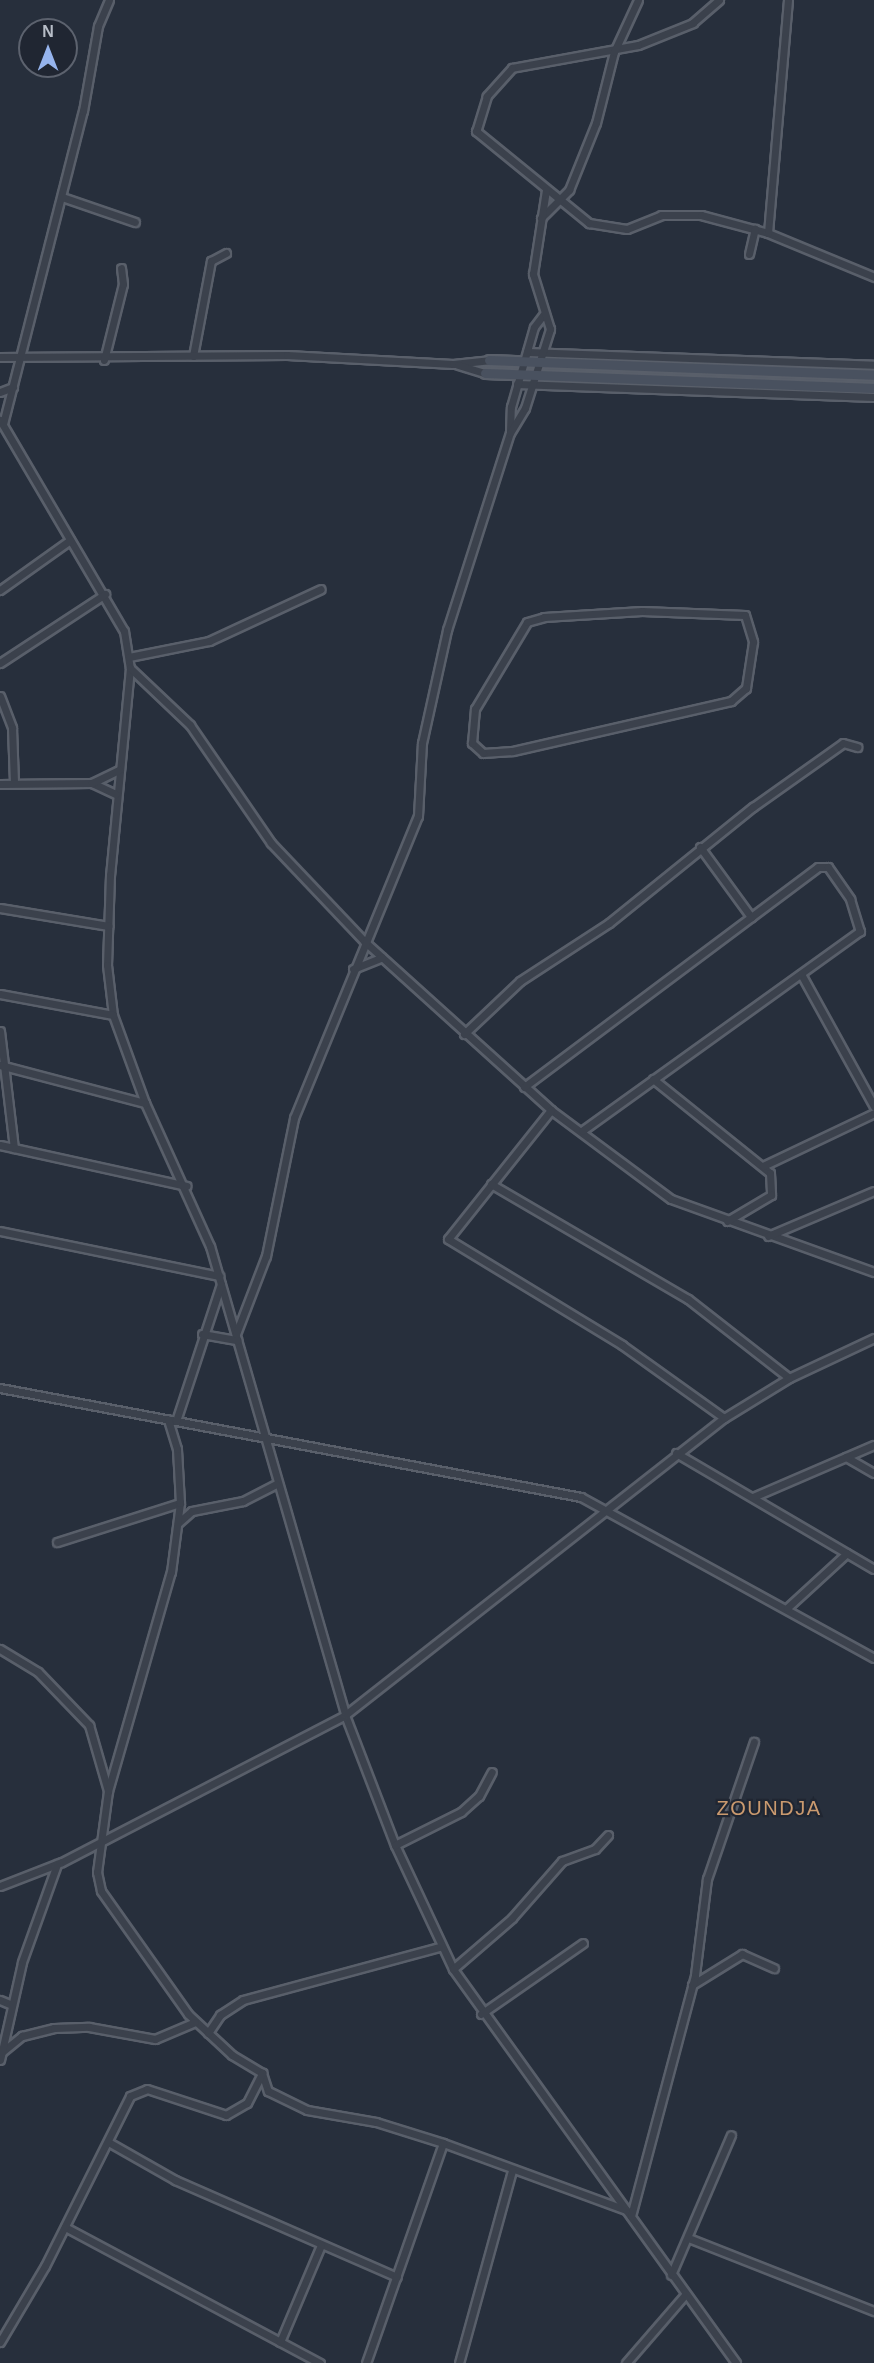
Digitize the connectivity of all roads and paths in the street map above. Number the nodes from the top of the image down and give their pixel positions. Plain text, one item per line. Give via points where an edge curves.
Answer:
1 (109, 0) edge
2 (638, 0) edge
3 (719, 0) edge
4 (788, 0) edge
5 (614, 52) junction
6 (546, 189) junction
7 (62, 197) junction
8 (559, 200) junction
9 (541, 218) junction
10 (135, 222) dead end
11 (755, 229) junction
12 (768, 233) junction
13 (226, 253) dead end
14 (748, 254) dead end
15 (121, 268) dead end
16 (874, 277) edge
17 (543, 315) junction
18 (193, 356) junction
19 (525, 356) junction
20 (0, 357) edge
21 (22, 357) junction
22 (542, 357) junction
23 (104, 360) junction
24 (489, 360) joint
25 (453, 364) junction
26 (874, 365) edge
27 (485, 373) joint
28 (874, 375) edge
29 (519, 380) junction
30 (534, 381) junction
31 (13, 387) junction
32 (874, 388) edge
33 (0, 392) edge
34 (874, 398) edge
35 (1, 422) edge
36 (510, 433) junction
37 (70, 540) junction
38 (321, 589) dead end
39 (0, 590) edge
40 (105, 594) junction
41 (708, 612) joint
42 (129, 657) junction
43 (0, 663) edge
44 (130, 668) junction
45 (0, 696) edge
46 (856, 747) dead end
47 (119, 770) junction
48 (14, 783) junction
49 (92, 783) junction
50 (0, 784) edge
51 (116, 794) junction
52 (700, 847) junction
53 (0, 908) edge
54 (751, 917) junction
55 (109, 926) junction
56 (364, 941) junction
57 (382, 957) junction
58 (353, 969) junction
59 (801, 974) junction
60 (0, 994) edge
61 (112, 1015) junction
62 (0, 1031) edge
63 (464, 1034) junction
64 (1, 1065) edge
65 (653, 1079) junction
66 (524, 1087) junction
67 (145, 1103) junction
68 (874, 1106) edge
69 (551, 1110) junction
70 (874, 1113) edge
71 (582, 1131) junction
72 (0, 1145) edge
73 (14, 1148) junction
74 (763, 1166) junction
75 (491, 1184) junction
76 (187, 1186) junction
77 (874, 1191) edge
78 (727, 1221) junction
79 (0, 1231) edge
80 (768, 1236) junction
81 (874, 1272) edge
82 (219, 1276) junction
83 (222, 1284) junction
84 (202, 1334) junction
85 (237, 1337) junction
86 (874, 1338) edge
87 (789, 1378) junction
88 (0, 1388) edge
89 (724, 1418) junction
90 (172, 1420) junction
91 (261, 1437) junction
92 (874, 1445) edge
93 (676, 1453) junction
94 (846, 1456) junction
95 (874, 1473) edge
96 (276, 1484) junction
97 (753, 1497) junction
98 (180, 1503) junction
99 (609, 1508) junction
100 (178, 1523) junction
101 (57, 1542) dead end
102 (847, 1554) junction
103 (874, 1569) edge
104 (787, 1608) junction
105 (0, 1649) edge
106 (874, 1658) edge
107 (345, 1715) junction
108 (754, 1742) dead end
109 (492, 1772) dead end
110 (108, 1791) junction
111 (608, 1835) dead end
112 (101, 1842) junction
113 (395, 1845) junction
114 (57, 1864) junction
115 (0, 1886) edge
116 (583, 1943) dead end
117 (440, 1947) junction
118 (774, 1968) dead end
119 (453, 1969) junction
120 (692, 1985) junction
121 (0, 2000) edge
122 (12, 2005) junction
123 (481, 2014) junction
124 (195, 2022) junction
125 (208, 2033) junction
126 (2, 2052) junction
127 (0, 2061) edge
128 (262, 2073) junction
129 (731, 2135) dead end
130 (110, 2143) junction
131 (443, 2144) junction
132 (512, 2170) junction
133 (629, 2213) junction
134 (65, 2228) junction
135 (691, 2239) junction
136 (321, 2245) junction
137 (671, 2276) junction
138 (397, 2277) junction
139 (685, 2295) junction
140 (874, 2311) edge
141 (0, 2342) edge
142 (280, 2342) junction
143 (320, 2363) edge
144 (366, 2363) edge
145 (459, 2363) edge
146 (626, 2363) edge
147 (736, 2363) edge

1 - 7 street via 98,26
2 - 5 street
3 - 5 street via 693,23
4 - 12 street
5 - 6 street via 512,68 488,96 476,131
5 - 8 street via 596,123 569,190
6 - 8 street
6 - 9 street
7 - 10 street
7 - 21 street
8 - 9 street
8 - 11 street via 576,216 608,227 645,225 661,215 682,213
9 - 17 street via 533,274
11 - 12 street
11 - 14 street
12 - 16 street
13 - 18 street via 211,261
15 - 23 street via 123,284
17 - 19 street
17 - 22 street via 550,329
18 - 23 street
18 - 25 street
19 - 22 main road
19 - 24 main road
19 - 29 street
20 - 21 street
21 - 23 street
21 - 31 street
22 - 26 street
22 - 28 main road
22 - 30 street
24 - 25 street
25 - 27 street
27 - 29 main road
29 - 30 main road
29 - 36 street
30 - 32 main road
30 - 34 street
30 - 36 street
31 - 33 street
31 - 35 street
35 - 37 street
36 - 56 street via 447,630 422,743 418,816
37 - 39 street
37 - 40 street
38 - 42 street via 209,640
40 - 42 street via 120,619
40 - 43 street
41 - 41 street via 533,619 475,709 472,743 483,753 512,751 731,701 750,678 751,625 739,612
42 - 44 street
44 - 47 street
44 - 56 street via 176,708 271,843
45 - 48 street via 12,728
46 - 52 street via 843,743
47 - 49 street
47 - 51 street
48 - 49 street
48 - 50 street
49 - 51 street
51 - 55 street
52 - 54 street
52 - 63 street via 609,923 519,981
53 - 55 street
54 - 59 street via 818,867 828,867 861,927
54 - 66 street
55 - 61 street
56 - 57 street
56 - 58 street
57 - 58 street
57 - 63 street
58 - 85 street via 294,1118 266,1256
59 - 65 street
59 - 68 street
60 - 61 street
61 - 67 street
62 - 64 street
63 - 66 street
64 - 67 street
64 - 73 street
65 - 71 street
65 - 74 street
66 - 69 street
67 - 76 street
69 - 71 street
69 - 75 street
70 - 74 street
71 - 78 street via 670,1199
72 - 73 street
73 - 76 street
74 - 78 street via 774,1183 771,1195
75 - 87 street via 688,1299
75 - 89 street via 448,1239 622,1345
76 - 82 street
77 - 80 street
78 - 80 street
79 - 82 street
80 - 81 street
82 - 83 street
83 - 84 street
83 - 85 street
84 - 85 street
84 - 90 street
85 - 91 street
86 - 87 street
87 - 89 street
88 - 90 street
89 - 93 street
90 - 91 street
90 - 98 street
91 - 96 street
91 - 99 street via 551,1490
92 - 94 street
93 - 97 street
93 - 99 street
94 - 95 street
94 - 97 street
96 - 100 street via 243,1500 192,1511
96 - 107 street
97 - 102 street
98 - 100 street
98 - 101 street
99 - 104 street
99 - 107 street
100 - 110 street via 171,1572
102 - 103 street
102 - 104 street
104 - 106 street
105 - 110 street via 38,1672 77,1708 88,1725
107 - 112 street
107 - 113 street
108 - 120 street via 707,1879
109 - 113 street via 479,1796 461,1812
110 - 112 street
111 - 119 street via 595,1849 562,1861 512,1918
112 - 114 street
112 - 124 street via 96,1872 101,1891
113 - 117 street
114 - 115 street
114 - 122 street
116 - 123 street
117 - 119 street
117 - 125 street via 243,2000 220,2015
118 - 120 street via 742,1954
119 - 123 street
120 - 133 street
121 - 122 street
122 - 126 street
123 - 133 street
124 - 125 street
124 - 126 street via 155,2039 88,2027 54,2028 22,2036
125 - 128 street
126 - 127 street
128 - 130 street via 247,2103 226,2115 136,2090
128 - 131 street via 268,2091 307,2110 376,2122
129 - 135 street
130 - 134 street
130 - 136 street via 175,2180
131 - 132 street
131 - 138 street
132 - 133 street
132 - 145 street
133 - 137 street
134 - 141 street
134 - 142 street
135 - 137 street
135 - 140 street
136 - 138 street
136 - 142 street
137 - 139 street
138 - 144 street
139 - 146 street
139 - 147 street
142 - 143 street

